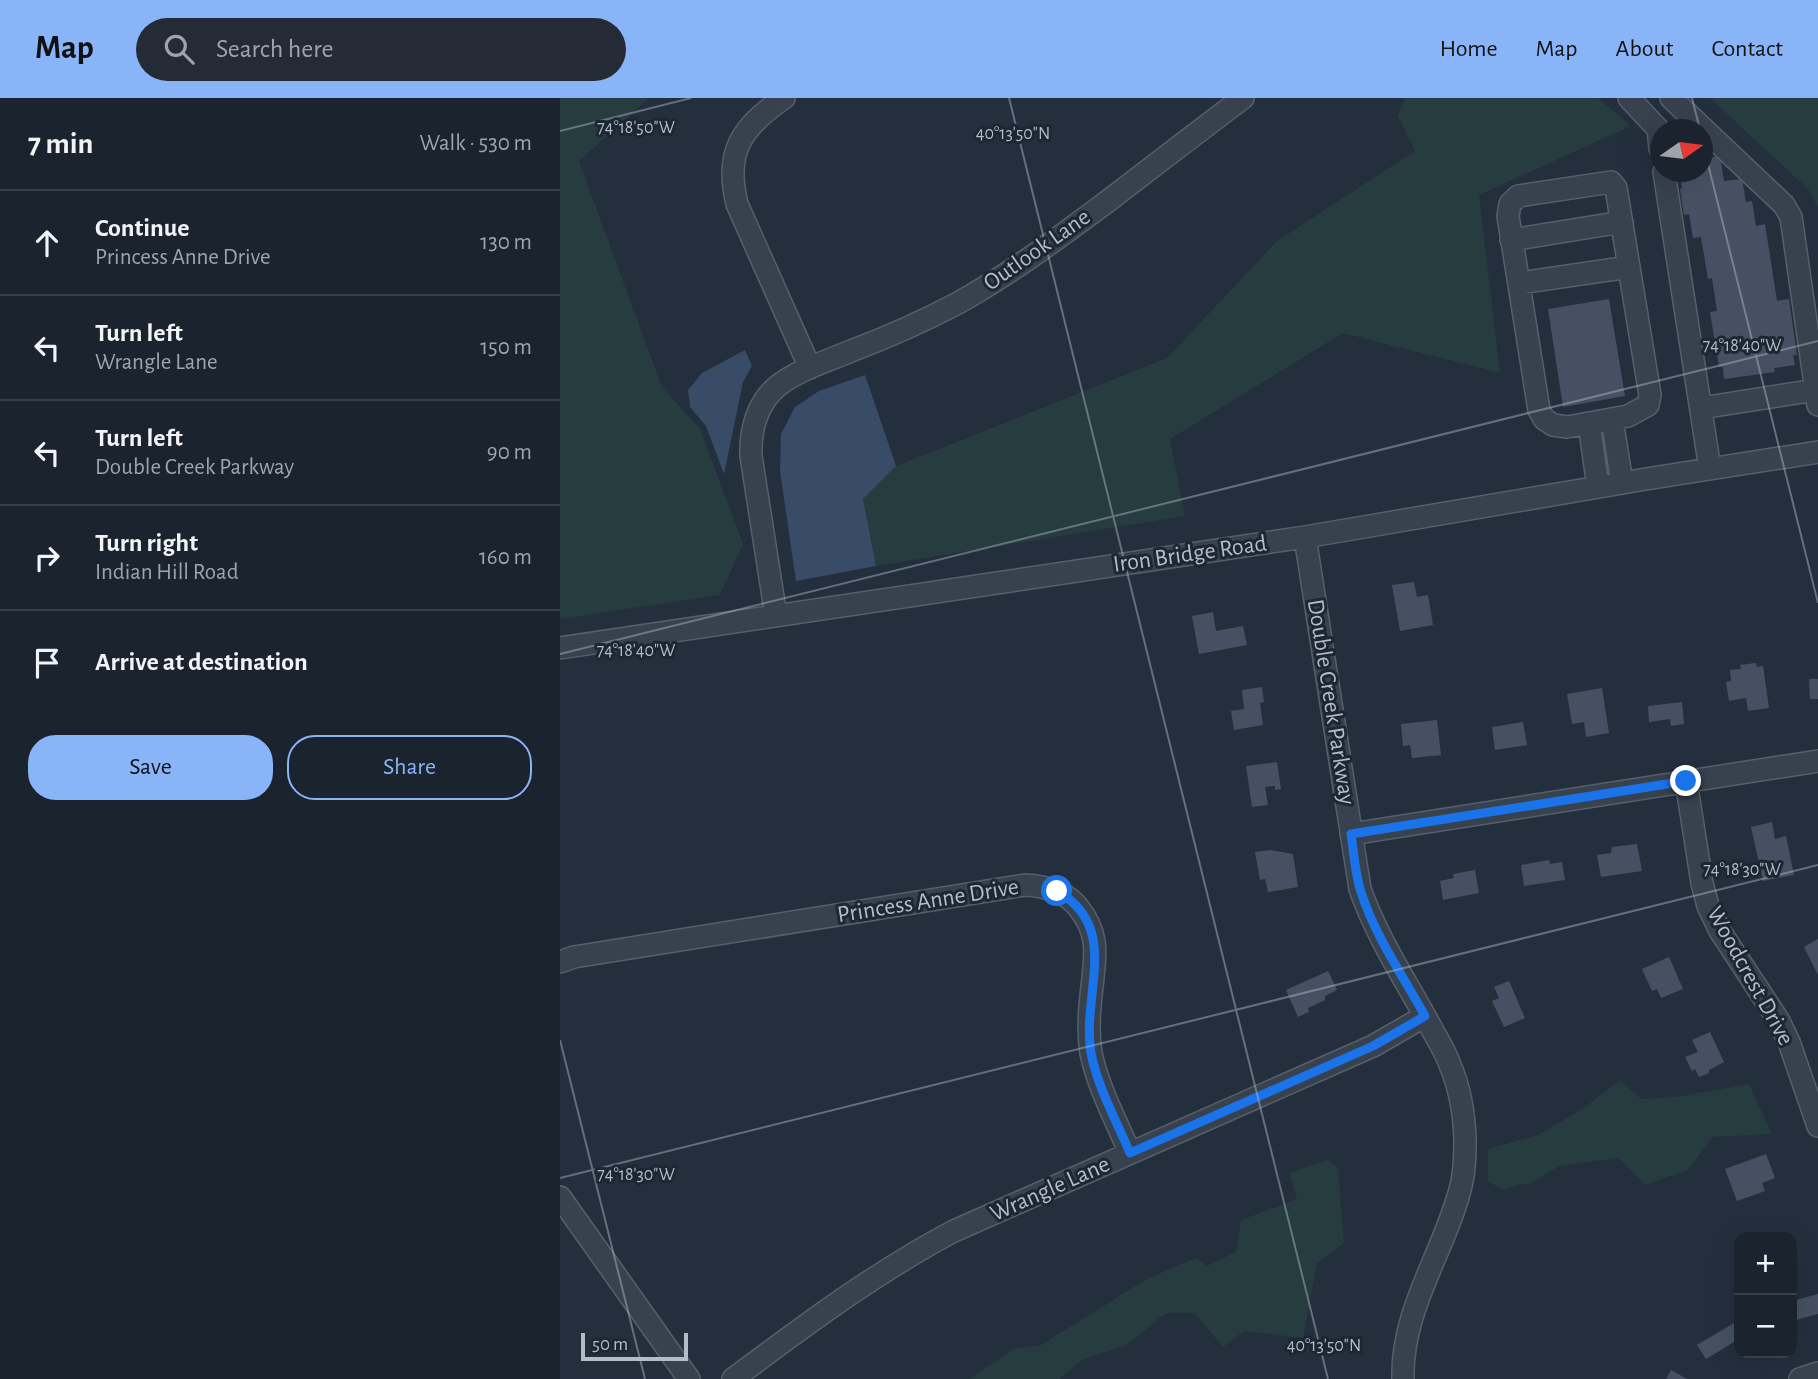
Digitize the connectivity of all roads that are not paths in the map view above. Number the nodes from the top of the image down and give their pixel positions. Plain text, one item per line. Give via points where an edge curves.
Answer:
1 (784, 98) edge
2 (1243, 98) edge
3 (1629, 98) edge
4 (1676, 103) edge
5 (1668, 119) edge
6 (1650, 126) edge
7 (1666, 182) edge
8 (1622, 222) junction
9 (1511, 240) junction
10 (1629, 267) junction
11 (1518, 284) junction
12 (810, 368) junction
13 (1817, 398) edge
14 (1701, 408) junction
15 (1612, 419) junction
16 (1589, 423) junction
17 (1818, 452) edge
18 (1710, 469) junction
19 (1622, 483) junction
20 (1598, 487) junction
21 (1305, 537) junction
22 (776, 616) junction
23 (560, 648) edge
24 (1818, 761) edge
25 (1686, 781) junction
26 (1351, 834) junction
27 (560, 962) edge
28 (1425, 1016) junction
29 (1818, 1126) edge
30 (1130, 1153) junction
31 (560, 1197) edge
32 (1818, 1373) edge
33 (689, 1379) edge
34 (733, 1379) edge
35 (1403, 1379) edge
36 (1800, 1379) edge

1 - 12 street via 758,116 743,135 732,178 737,204
2 - 12 street, Outlook Lane via 994,281 926,319
3 - 6 street
4 - 5 street
4 - 13 street via 1784,205 1791,217
7 - 14 street
8 - 9 street
8 - 9 street via 1611,182 1518,196 1510,204 1508,216
8 - 10 street
9 - 11 street
10 - 11 street
10 - 15 street via 1650,395 1648,405 1639,411
11 - 16 street via 1539,410 1553,425
12 - 22 street, Outlook Lane via 768,395 751,438 753,478
13 - 14 street
14 - 18 street
15 - 16 street
15 - 19 street
16 - 20 street
17 - 18 street, Iron Bridge Road
18 - 19 street, Iron Bridge Road
19 - 20 street, Iron Bridge Road
20 - 21 street, Iron Bridge Road
21 - 22 street, Iron Bridge Road
21 - 26 street, Double Creek Parkway
22 - 23 street, Iron Bridge Road
24 - 25 street
25 - 26 street
25 - 29 street, Woodcrest Drive via 1709,906 1720,931 1779,1021
26 - 28 street, Double Creek Parkway via 1366,908
27 - 30 street, Princess Anne Drive via 1026,885 1048,888 1075,903 1091,927 1095,953 1091,1052
28 - 30 street, Wrangle Lane via 1373,1046
28 - 35 street, Double Creek Parkway via 1457,1083 1465,1156 1455,1208 1407,1334
30 - 34 street, Wrangle Lane via 913,1253
31 - 33 street
32 - 36 street

